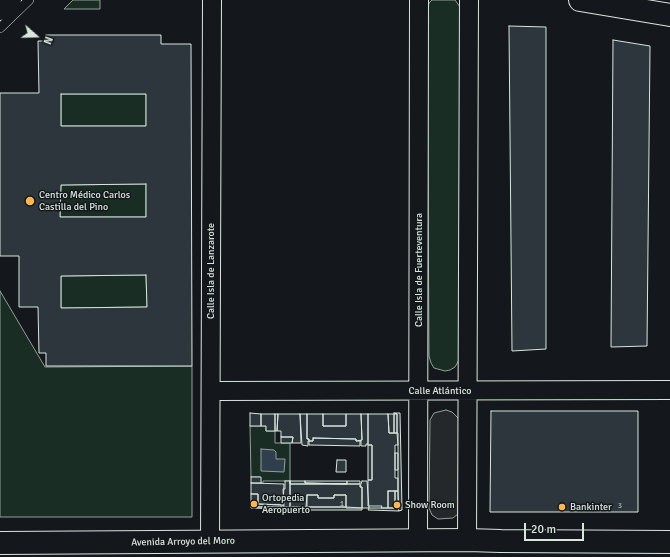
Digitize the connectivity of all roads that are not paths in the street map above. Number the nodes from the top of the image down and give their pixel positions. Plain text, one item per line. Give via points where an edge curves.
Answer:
1 (12, 0) edge
2 (29, 0) edge
3 (212, 0) edge
4 (419, 0) edge
5 (469, 0) edge
6 (580, 0) edge
7 (0, 11) edge
8 (670, 15) edge
9 (0, 28) edge
10 (670, 390) edge
11 (418, 391) junction
12 (468, 391) junction
13 (211, 392) junction
14 (418, 540) junction
15 (467, 540) junction
16 (339, 541) junction
17 (210, 542) junction
18 (563, 542) junction
19 (670, 542) edge
20 (0, 544) edge
21 (30, 550) edge
22 (323, 557) edge
23 (585, 557) edge

1 - 7 street
2 - 9 lane
3 - 13 street, Calle Isla de Lanzarote
4 - 11 street, Calle Isla de Fuerteventura
5 - 12 street
6 - 8 street
10 - 12 street, Calle Atlántico
11 - 12 street, Calle Atlántico
11 - 13 street, Calle Atlántico
11 - 14 street, Calle Isla de Fuerteventura
12 - 15 street
13 - 17 street, Calle Isla de Lanzarote
14 - 15 street, Avenida Arroyo del Moro
14 - 16 street, Avenida Arroyo del Moro
15 - 18 street, Avenida Arroyo del Moro
16 - 17 street, Avenida Arroyo del Moro
16 - 22 street
17 - 21 street, Avenida Arroyo del Moro
18 - 19 street, Avenida Arroyo del Moro
18 - 23 street
20 - 21 street, Avenida Arroyo del Moro

